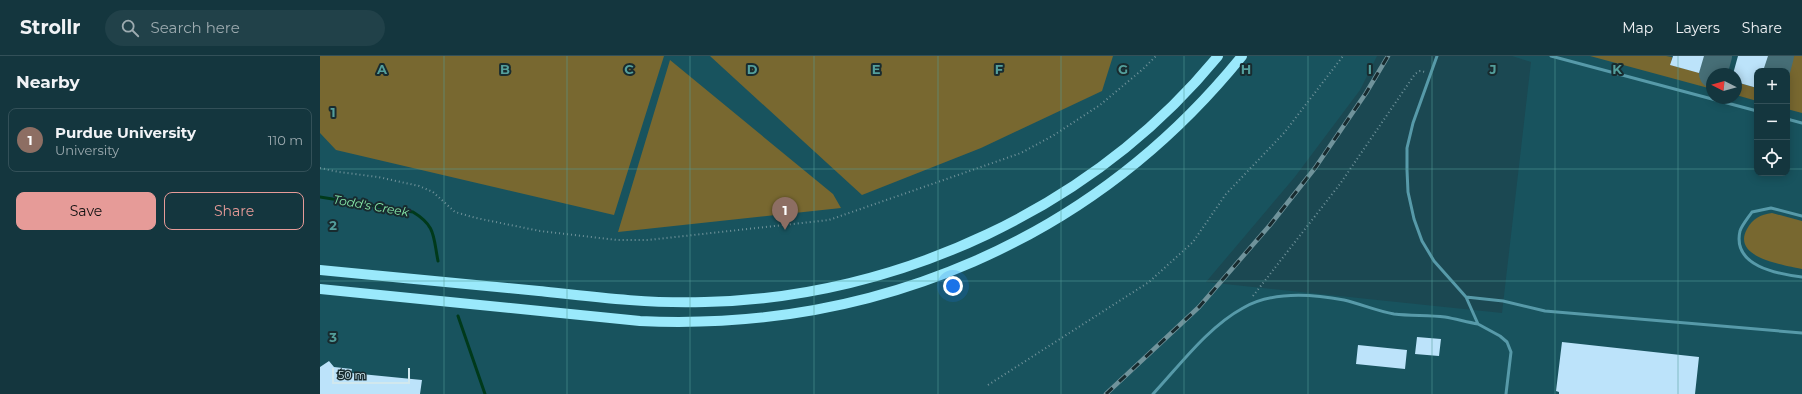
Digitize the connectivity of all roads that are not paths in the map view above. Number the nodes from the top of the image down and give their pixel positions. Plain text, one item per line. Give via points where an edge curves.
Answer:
1 (1218, 56) edge
2 (1242, 56) edge
3 (1437, 56) edge
4 (1551, 56) edge
5 (1754, 110) edge
6 (1790, 120) edge
7 (1802, 123) edge
8 (1802, 216) edge
9 (320, 270) edge
10 (1802, 277) edge
11 (320, 289) edge
12 (1466, 297) junction
13 (1478, 324) junction
14 (1802, 333) edge
15 (1153, 394) edge
16 (1506, 394) edge

1 - 9 main road via 1170,108 1130,143 1038,208 946,254 828,288 761,299 675,303
2 - 11 main road via 1180,125 1138,161 1092,196 1042,227 996,251 906,288 829,308 754,319 675,322
3 - 12 lane via 1413,123 1407,148 1408,192 1422,241 1434,261
4 - 5 lane
6 - 7 lane
8 - 10 lane via 1771,208 1752,212 1740,230 1739,242 1744,256 1758,266 1784,275
12 - 13 lane
12 - 14 lane via 1504,301 1545,311
13 - 15 lane via 1445,317 1394,314 1344,300 1317,296 1283,296 1252,303 1225,320
13 - 16 lane via 1500,336 1507,342 1511,352

